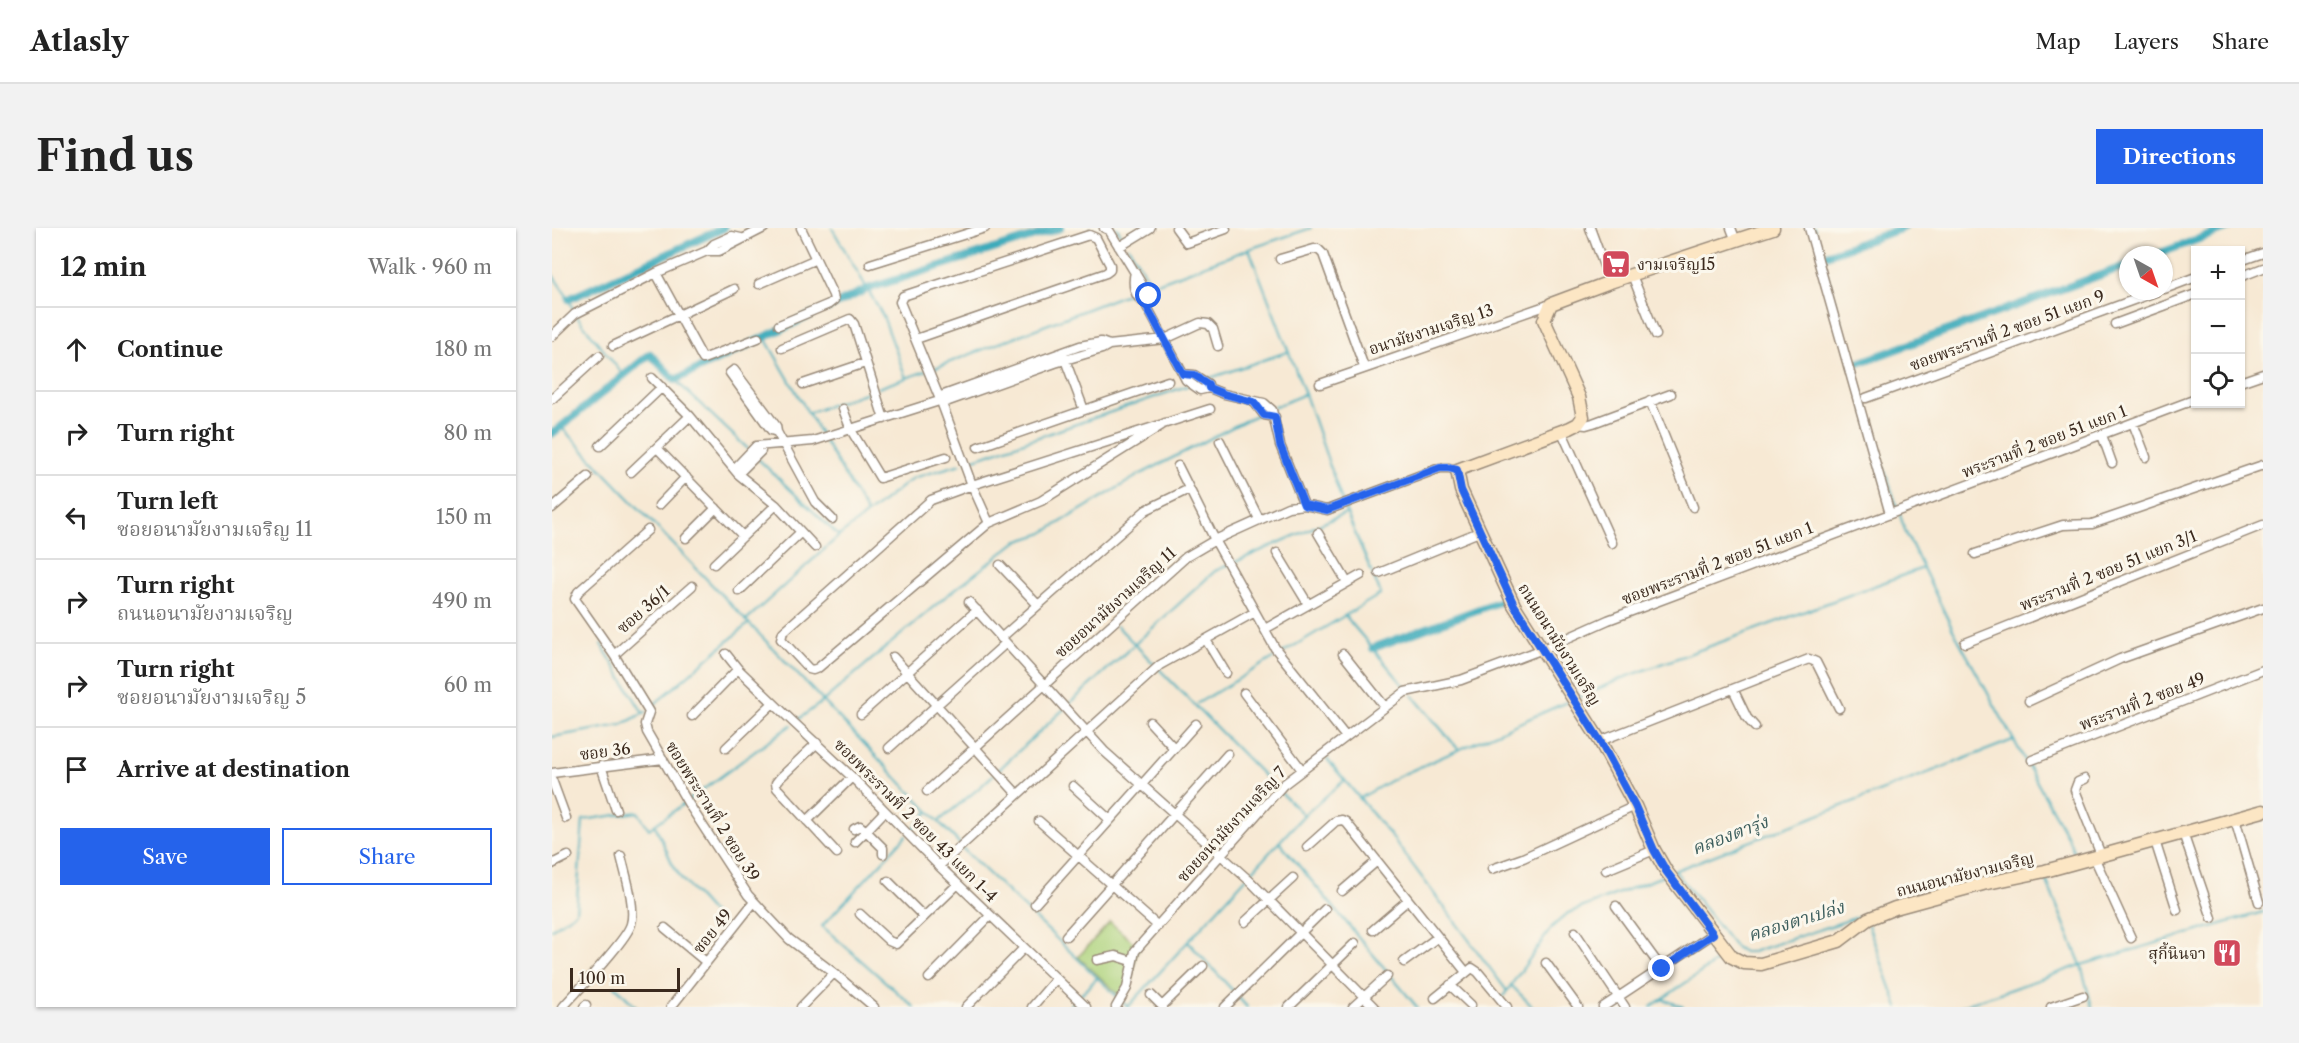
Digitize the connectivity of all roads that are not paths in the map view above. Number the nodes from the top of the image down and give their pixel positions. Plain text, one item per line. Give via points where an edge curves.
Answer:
1 (764, 228) edge
2 (801, 228) edge
3 (985, 228) edge
4 (1150, 228) edge
5 (1176, 228) edge
6 (1590, 228) edge
7 (1731, 228) edge
8 (1773, 228) edge
9 (1809, 228) edge
10 (1108, 229) edge
11 (1226, 229) edge
12 (971, 230) edge
13 (1736, 241) junction
14 (1121, 245) junction
15 (2263, 253) edge
16 (816, 259) junction
17 (1280, 259) dead end
18 (2245, 260) edge
19 (870, 264) dead end
20 (2263, 268) edge
21 (656, 273) junction
22 (1632, 275) junction
23 (2245, 275) edge
24 (2191, 279) edge
25 (1610, 282) junction
26 (759, 284) dead end
27 (2173, 286) edge
28 (734, 289) dead end
29 (2191, 296) edge
30 (2133, 300) edge
31 (1551, 304) junction
32 (679, 315) junction
33 (2115, 324) dead end
34 (779, 325) dead end
35 (1656, 334) dead end
36 (552, 336) edge
37 (758, 338) dead end
38 (916, 339) junction
39 (1165, 339) junction
40 (614, 346) dead end
41 (1218, 346) dead end
42 (782, 348) dead end
43 (599, 356) dead end
44 (1064, 356) junction
45 (865, 363) junction
46 (1364, 367) junction
47 (2263, 374) edge
48 (652, 378) dead end
49 (1168, 381) dead end
50 (2245, 381) edge
51 (803, 384) dead end
52 (1320, 384) dead end
53 (662, 387) junction
54 (1671, 394) dead end
55 (1866, 398) dead end
56 (552, 399) edge
57 (940, 400) junction
58 (1650, 401) junction
59 (2191, 401) edge
60 (1210, 409) dead end
61 (843, 410) dead end
62 (1084, 410) junction
63 (690, 416) junction
64 (884, 419) junction
65 (1165, 423) junction
66 (2133, 423) junction
67 (1578, 424) junction
68 (851, 430) junction
69 (777, 432) junction
70 (1562, 432) junction
71 (2102, 435) junction
72 (1220, 441) dead end
73 (783, 444) junction
74 (1097, 444) junction
75 (600, 446) dead end
76 (978, 447) dead end
77 (657, 448) junction
78 (2146, 456) dead end
79 (946, 457) dead end
80 (1105, 461) junction
81 (2112, 463) dead end
82 (2263, 465) edge
83 (1178, 466) dead end
84 (1457, 470) junction
85 (631, 472) dead end
86 (736, 472) junction
87 (588, 477) dead end
88 (686, 477) junction
89 (972, 485) junction
90 (1189, 489) junction
91 (659, 505) dead end
92 (776, 505) junction
93 (1304, 505) junction
94 (1693, 507) dead end
95 (552, 508) edge
96 (716, 508) junction
97 (1903, 509) joint
98 (1892, 514) junction
99 (832, 519) dead end
100 (1259, 519) junction
101 (989, 523) junction
102 (2263, 525) edge
103 (648, 530) dead end
104 (801, 532) junction
105 (1479, 532) junction
106 (1318, 533) dead end
107 (743, 536) junction
108 (686, 538) dead end
109 (1215, 540) junction
110 (1612, 543) dead end
111 (815, 547) dead end
112 (1277, 553) dead end
113 (1975, 554) dead end
114 (714, 564) dead end
115 (1000, 565) dead end
116 (1379, 573) dead end
117 (1361, 575) dead end
118 (1347, 582) junction
119 (692, 586) dead end
120 (739, 591) dead end
121 (969, 602) dead end
122 (1308, 604) junction
123 (1038, 605) junction
124 (2263, 608) edge
125 (976, 610) junction
126 (1255, 612) junction
127 (1265, 629) junction
128 (1206, 640) junction
129 (1004, 641) junction
130 (1965, 643) dead end
131 (1543, 649) junction
132 (726, 654) dead end
133 (1343, 654) dead end
134 (614, 655) junction
135 (893, 657) dead end
136 (738, 669) junction
137 (2263, 670) edge
138 (907, 673) junction
139 (1226, 673) dead end
140 (1044, 686) junction
141 (1733, 689) junction
142 (1244, 693) dead end
143 (2029, 701) dead end
144 (773, 703) junction
145 (936, 705) junction
146 (1385, 707) junction
147 (1839, 708) dead end
148 (861, 714) dead end
149 (692, 716) dead end
150 (1150, 722) dead end
151 (1196, 724) dead end
152 (1755, 727) dead end
153 (1085, 733) junction
154 (1346, 737) junction
155 (1600, 741) junction
156 (817, 743) junction
157 (726, 748) dead end
158 (889, 748) dead end
159 (975, 748) junction
160 (1174, 748) junction
161 (1228, 754) dead end
162 (663, 759) junction
163 (2032, 760) dead end
164 (601, 766) junction
165 (1302, 770) junction
166 (552, 773) edge
167 (852, 777) junction
168 (2085, 779) dead end
169 (552, 780) edge
170 (1141, 784) junction
171 (1073, 786) dead end
172 (927, 791) dead end
173 (1017, 794) junction
174 (1635, 806) junction
175 (616, 810) dead end
176 (885, 812) junction
177 (1175, 814) junction
178 (2262, 814) edge
179 (566, 818) dead end
180 (1109, 819) junction
181 (2235, 819) junction
182 (807, 820) junction
183 (1039, 821) dead end
184 (854, 829) dead end
185 (866, 831) junction
186 (2183, 833) junction
187 (2155, 841) junction
188 (855, 842) dead end
189 (1307, 847) dead end
190 (1654, 850) junction
191 (837, 853) dead end
192 (883, 854) dead end
193 (1078, 854) junction
194 (568, 856) dead end
195 (621, 856) dead end
196 (1221, 856) junction
197 (2098, 856) junction
198 (1377, 861) junction
199 (552, 864) edge
200 (939, 866) junction
201 (1492, 869) dead end
202 (1606, 870) dead end
203 (1293, 878) dead end
204 (888, 881) dead end
205 (958, 884) junction
206 (1112, 885) junction
207 (1342, 891) dead end
208 (1269, 900) junction
209 (1408, 900) junction
210 (754, 902) junction
211 (2259, 902) dead end
212 (1035, 904) dead end
213 (1616, 906) dead end
214 (1325, 909) dead end
215 (2177, 910) dead end
216 (860, 914) dead end
217 (990, 916) junction
218 (924, 917) junction
219 (2212, 918) dead end
220 (1245, 922) dead end
221 (1158, 926) junction
222 (666, 928) dead end
223 (1373, 930) dead end
224 (1301, 932) junction
225 (1575, 932) dead end
226 (1713, 934) junction
227 (1066, 936) dead end
228 (1438, 937) junction
229 (2132, 938) dead end
230 (1355, 943) dead end
231 (1024, 948) junction
232 (1097, 960) dead end
233 (1132, 961) junction
234 (1404, 962) dead end
235 (706, 963) junction
236 (1546, 963) dead end
237 (1332, 964) junction
238 (1203, 966) dead end
239 (1662, 969) junction
240 (1466, 972) junction
241 (834, 973) junction
242 (1387, 976) dead end
243 (929, 978) dead end
244 (1056, 979) junction
245 (1450, 986) junction
246 (1151, 995) dead end
247 (1364, 996) junction
248 (2083, 996) dead end
249 (1617, 997) junction
250 (1435, 998) dead end
251 (868, 1005) edge
252 (1471, 1005) dead end
253 (1162, 1006) edge
254 (1507, 1006) edge
255 (563, 1007) edge
256 (671, 1007) edge
257 (801, 1007) edge
258 (966, 1007) edge
259 (1032, 1007) edge
260 (1086, 1007) edge
261 (1116, 1007) edge
262 (1225, 1007) edge
263 (1289, 1007) edge
264 (1353, 1007) edge
265 (1374, 1007) edge
266 (1578, 1007) edge
267 (1604, 1007) edge
268 (1625, 1007) edge
269 (2051, 1007) edge

1 - 21 street
2 - 16 street
3 - 12 street
4 - 14 street
5 - 11 street via 1187,243
6 - 25 street
7 - 13 street
8 - 13 street
9 - 98 street
10 - 14 street
12 - 19 street
13 - 22 street
14 - 39 street
15 - 18 street
16 - 26 street
16 - 34 street via 834,300
17 - 46 street via 1314,249 1323,254
20 - 23 street
21 - 32 street
21 - 36 street via 575,314
22 - 25 street
22 - 35 street
24 - 27 street
25 - 31 street
28 - 32 street
29 - 33 street
30 - 55 street, ซอยพระรามที่ 2 ซอย 51 แยก 9
31 - 46 street, อนามัยงามเจริญ 13
31 - 67 street via 1544,320 1582,406 1583,417
32 - 37 street via 703,359
32 - 40 street
38 - 38 street via 900,302 903,296 1089,235 1096,238 1110,266 1106,273
38 - 57 street
39 - 41 street via 1200,323 1208,324
39 - 44 street via 1109,345 1101,342
39 - 93 street via 1187,376 1274,413 1280,445
42 - 45 street via 850,320
43 - 56 street
44 - 57 street
44 - 62 street
45 - 51 street
45 - 64 street
46 - 52 street, อนามัยงามเจริญ 13
47 - 50 street
48 - 53 street
49 - 62 street
53 - 63 street
53 - 75 street
54 - 58 street
57 - 64 street
57 - 89 street
58 - 67 street via 1593,423
58 - 94 street
59 - 66 street, พระรามที่ 2 ซอย 51 แยก 1
60 - 65 street
61 - 68 street
62 - 76 street
63 - 77 street
63 - 86 street
64 - 68 street
65 - 74 street
65 - 80 street
66 - 71 street, พระรามที่ 2 ซอย 51 แยก 1
66 - 78 street
67 - 70 street
68 - 73 street via 813,441
68 - 79 street via 880,478
69 - 69 street via 771,430 730,372 735,371
69 - 73 street
70 - 84 street
70 - 110 street
71 - 81 street
71 - 97 street, พระรามที่ 2 ซอย 51 แยก 1
72 - 100 street
73 - 86 street via 760,448
73 - 99 street via 815,502
74 - 80 street
74 - 89 street
77 - 85 street
77 - 88 street
80 - 101 street via 1033,506
82 - 113 street via 2092,524 2063,525
83 - 90 street
84 - 93 street, ซอยอนามัยงามเจริญ 11 via 1440,468 1327,510
84 - 105 street, ถนนอนามัยงามเจริญ
86 - 92 street
87 - 95 street
88 - 91 street
88 - 96 street
89 - 101 street
89 - 101 street via 931,500 783,632 781,639 809,669 818,668
90 - 109 street
90 - 123 street via 1146,510
92 - 104 street
92 - 107 street
93 - 100 street, ซอยอนามัยงามเจริญ 11
96 - 107 street
96 - 108 street
97 - 98 street, ซอยพระรามที่ 2 ซอย 51 แยก 1
98 - 131 street, ซอยพระรามที่ 2 ซอย 51 แยก 1 via 1608,620
100 - 109 street, ซอยอนามัยงามเจริญ 11
102 - 130 street, พระรามที่ 2 ซอย 51 แยก 3/1
103 - 134 street, ซอยพระรามที่ 2 ซอย 39 via 578,592 575,599
104 - 111 street
104 - 120 street
105 - 116 street
105 - 131 street, ถนนอนามัยงามเจริญ via 1514,605
106 - 118 street
107 - 114 street
109 - 126 street
109 - 140 street, ซอยอนามัยงามเจริญ 11 via 1186,557
112 - 122 street
115 - 123 street
117 - 118 street
118 - 122 street
119 - 134 street, ซอย 36/1
121 - 125 street
122 - 127 street
123 - 129 street
124 - 143 street via 2120,659
125 - 129 street
125 - 138 street
126 - 127 street
126 - 128 street
127 - 154 street via 1275,648
128 - 139 street
128 - 153 street via 1160,665
129 - 140 street
129 - 145 street
131 - 146 street, ซอยอนามัยงามเจริญ 7 via 1461,680 1405,692
131 - 155 street, ถนนอนามัยงามเจริญ
132 - 136 street, ซอยพระรามที่ 2 ซอย 43 แยก 1-4
133 - 146 street
134 - 162 street, ซอยพระรามที่ 2 ซอย 39 via 649,712 645,728
135 - 138 street
136 - 144 street, ซอยพระรามที่ 2 ซอย 43 แยก 1-4
136 - 149 street
137 - 163 street, พระรามที่ 2 ซอย 49
138 - 145 street
138 - 148 street
140 - 153 street
140 - 159 street, ซอยอนามัยงามเจริญ 11
141 - 147 street via 1813,659
141 - 152 street
141 - 155 street
142 - 165 street
144 - 156 street, ซอยพระรามที่ 2 ซอย 43 แยก 1-4
144 - 157 street
145 - 158 street
145 - 159 street
146 - 154 street, ซอยอนามัยงามเจริญ 7
150 - 160 street
151 - 160 street
153 - 170 street
153 - 173 street
154 - 165 street, ซอยอนามัยงามเจริญ 7
155 - 174 street, ถนนอนามัยงามเจริญ
156 - 167 street, ซอยพระรามที่ 2 ซอย 43 แยก 1-4
156 - 182 street via 776,783
159 - 172 street, ซอยอนามัยงามเจริญ 11
159 - 173 street
160 - 170 street
161 - 177 street
162 - 164 street, ซอย 36
162 - 210 street, ซอยพระรามที่ 2 ซอย 39
164 - 166 street, ซอย 36
164 - 175 street
165 - 196 street, ซอยอนามัยงามเจริญ 7 via 1280,788
167 - 176 street, ซอยพระรามที่ 2 ซอย 43 แยก 1-4
167 - 182 street
168 - 197 street via 2074,790
169 - 179 street
170 - 177 street
170 - 180 street
171 - 180 street
173 - 200 street
174 - 190 street, ถนนอนามัยงามเจริญ
174 - 201 street
176 - 185 street
176 - 200 street, ซอยพระรามที่ 2 ซอย 43 แยก 1-4
177 - 196 street
177 - 206 street
178 - 181 street, ถนนอนามัยงามเจริญ
180 - 193 street
181 - 186 street, ถนนอนามัยงามเจริญ
181 - 211 street
182 - 191 street
183 - 193 street
184 - 185 street via 860,826
185 - 188 street
185 - 192 street via 883,848
186 - 187 street, ถนนอนามัยงามเจริญ
186 - 219 street
187 - 197 street, ถนนอนามัยงามเจริญ
187 - 215 street
189 - 198 street via 1342,820
190 - 202 street
190 - 226 street, ถนนอนามัยงามเจริญ
193 - 206 street
193 - 212 street
194 - 199 street
195 - 255 street via 632,924
196 - 208 street
196 - 221 street, ซอยอนามัยงามเจริญ 7
197 - 226 street, ถนนอนามัยงามเจริญ via 1895,908 1868,919 1839,941 1761,964 1744,963 1728,953
197 - 229 street
198 - 207 street
198 - 209 street
200 - 205 street, ซอยพระรามที่ 2 ซอย 43 แยก 1-4
203 - 208 street
204 - 218 street
205 - 217 street, ซอยพระรามที่ 2 ซอย 43 แยก 1-4
205 - 218 street
206 - 221 street
206 - 227 street
208 - 220 street
208 - 224 street
209 - 223 street
209 - 228 street
210 - 235 street, ซอย 49
210 - 241 street, ซอยพระรามที่ 2 ซอย 39 via 789,939
213 - 239 street
214 - 224 street
216 - 218 street via 893,944
217 - 231 street, ซอยพระรามที่ 2 ซอย 43 แยก 1-4
217 - 243 street
221 - 233 street, ซอยอนามัยงามเจริญ 7 via 1135,951
222 - 235 street
224 - 237 street
224 - 262 street
225 - 249 street
226 - 239 street
228 - 234 street
228 - 240 street
230 - 237 street
231 - 244 street, ซอยพระรามที่ 2 ซอย 43 แยก 1-4
231 - 258 street
232 - 233 street via 1116,956
233 - 261 street, ซอยอนามัยงามเจริญ 7 via 1124,995
235 - 256 street, ซอย 49
236 - 266 street
237 - 247 street
237 - 263 street
238 - 253 street
239 - 249 street
240 - 245 street
240 - 254 street via 1472,968 1478,972
241 - 251 street, ซอยพระรามที่ 2 ซอย 39
241 - 257 street
242 - 247 street
244 - 259 street
244 - 260 street, ซอยพระรามที่ 2 ซอย 43 แยก 1-4
245 - 250 street
245 - 252 street
246 - 253 street
247 - 264 street
247 - 265 street
248 - 269 street
249 - 267 street
249 - 268 street

